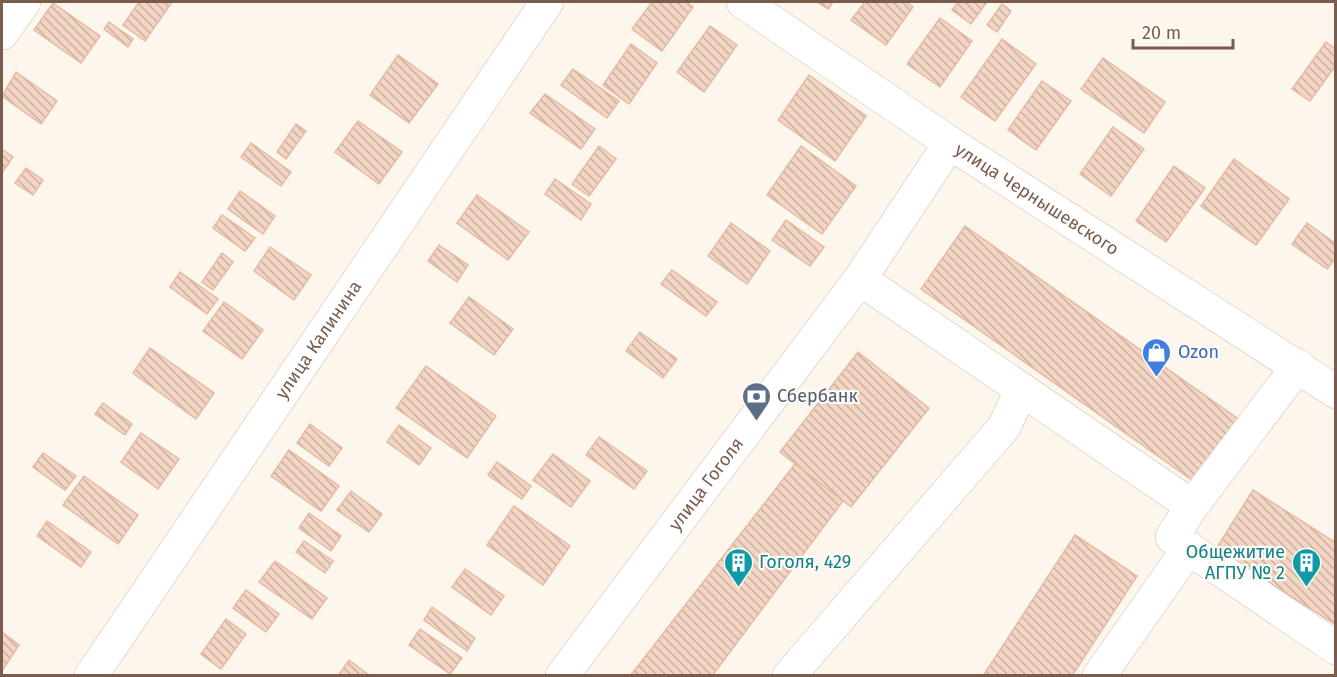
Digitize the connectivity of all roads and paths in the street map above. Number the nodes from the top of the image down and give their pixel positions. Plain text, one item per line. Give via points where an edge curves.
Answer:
1 (24, 2) edge
2 (547, 2) edge
3 (743, 2) edge
4 (2, 33) edge
5 (950, 143) junction
6 (860, 279) junction
7 (1298, 366) junction
8 (1022, 391) junction
9 (1335, 392) edge
10 (1192, 506) junction
11 (1189, 548) junction
12 (1335, 648) edge
13 (91, 675) edge
14 (562, 675) edge
15 (789, 675) edge
16 (1099, 675) edge

1 - 4 street
2 - 13 street, улица Калинина
3 - 5 street, улица Чернышевского
5 - 6 street, улица Гоголя
5 - 7 street, улица Чернышевского
6 - 8 street
6 - 14 street, улица Гоголя
7 - 9 street, улица Чернышевского
7 - 10 street
8 - 10 street
8 - 15 street via 1004,427
10 - 11 street via 1172,537
11 - 12 street
11 - 16 street

